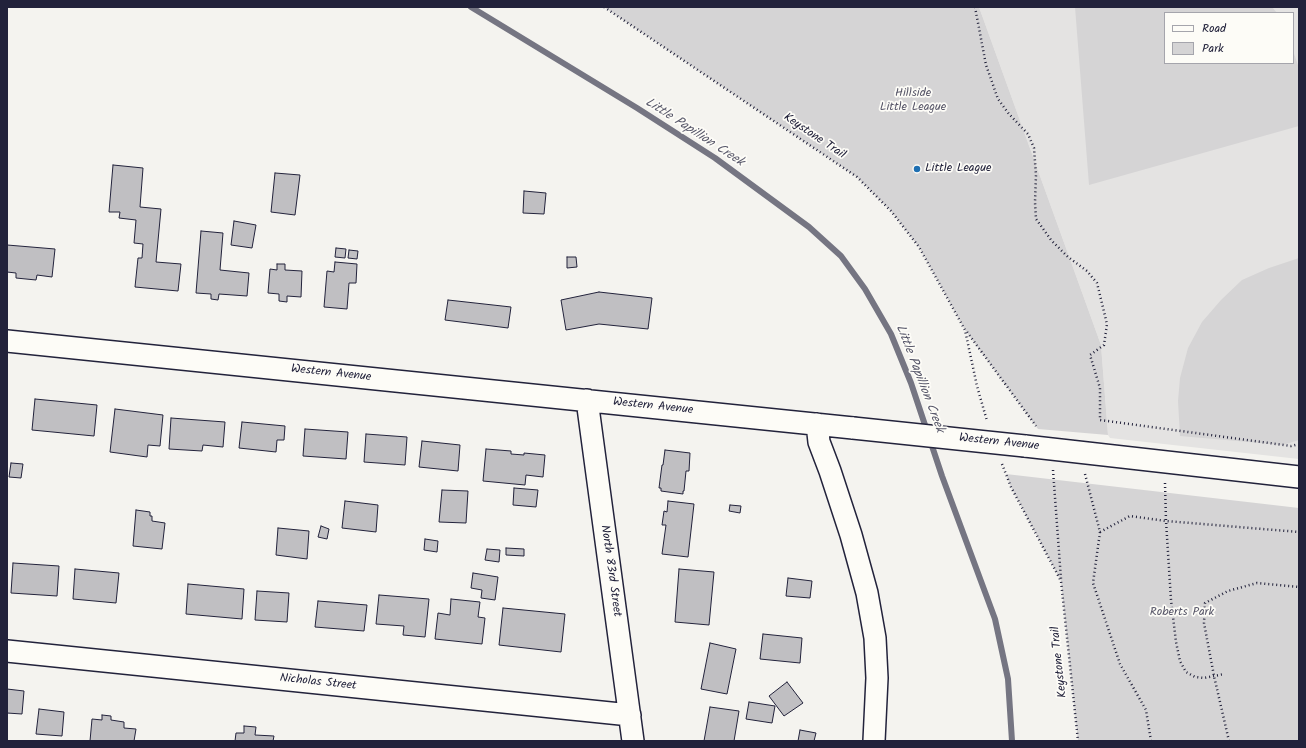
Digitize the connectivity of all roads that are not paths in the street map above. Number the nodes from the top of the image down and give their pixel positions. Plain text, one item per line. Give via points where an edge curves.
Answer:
1 (7, 341) edge
2 (587, 400) junction
3 (817, 424) junction
4 (1299, 477) edge
5 (7, 651) edge
6 (630, 715) junction
7 (633, 741) edge
8 (874, 741) edge

1 - 2 street, Western Avenue
2 - 3 street, Western Avenue
2 - 6 street, North 83rd Street
3 - 4 street, Western Avenue, bridge
3 - 8 street via 819,442 867,593 875,638 877,678
5 - 6 street, Nicholas Street
6 - 7 street, North 83rd Street

